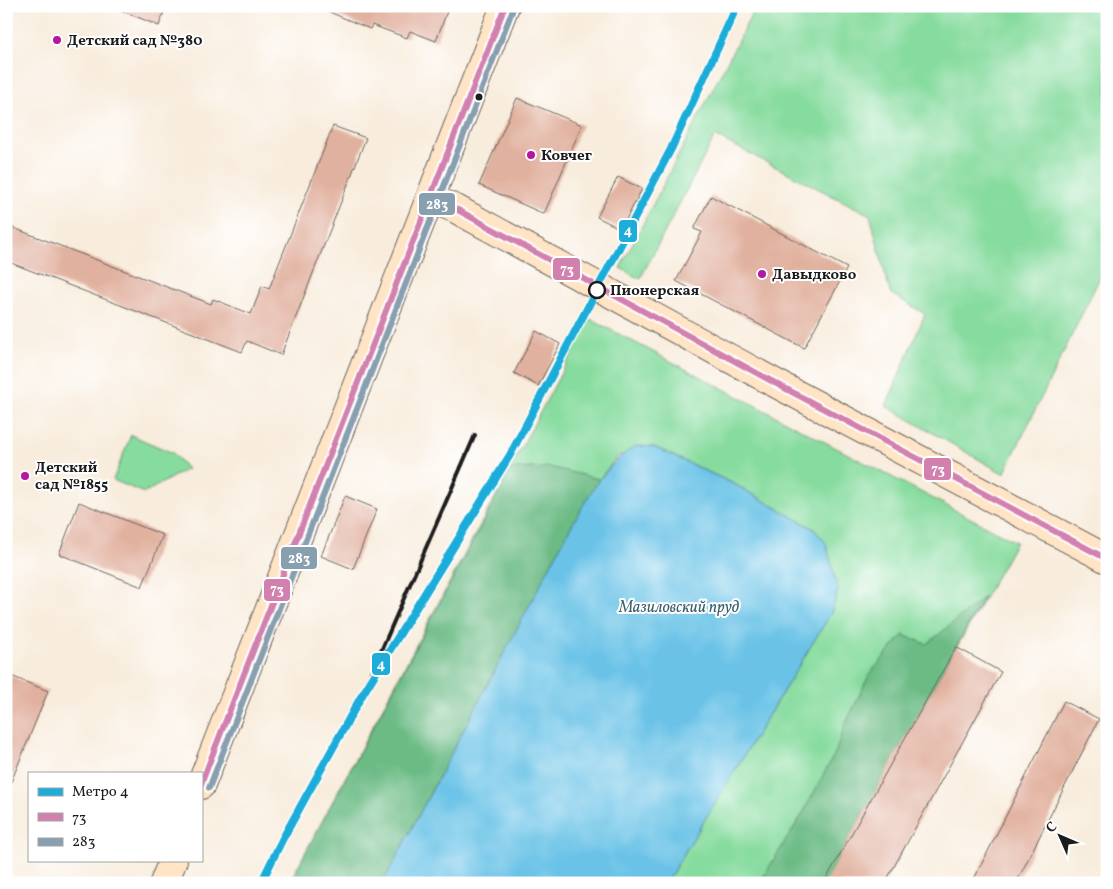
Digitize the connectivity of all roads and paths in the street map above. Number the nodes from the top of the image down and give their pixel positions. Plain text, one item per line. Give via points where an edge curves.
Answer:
1 (505, 6) edge
2 (430, 198) junction
3 (1107, 559) edge
4 (202, 782) edge
5 (172, 862) edge
6 (164, 883) edge

1 - 2 street
2 - 3 street via 456,209
2 - 4 street
5 - 6 street

